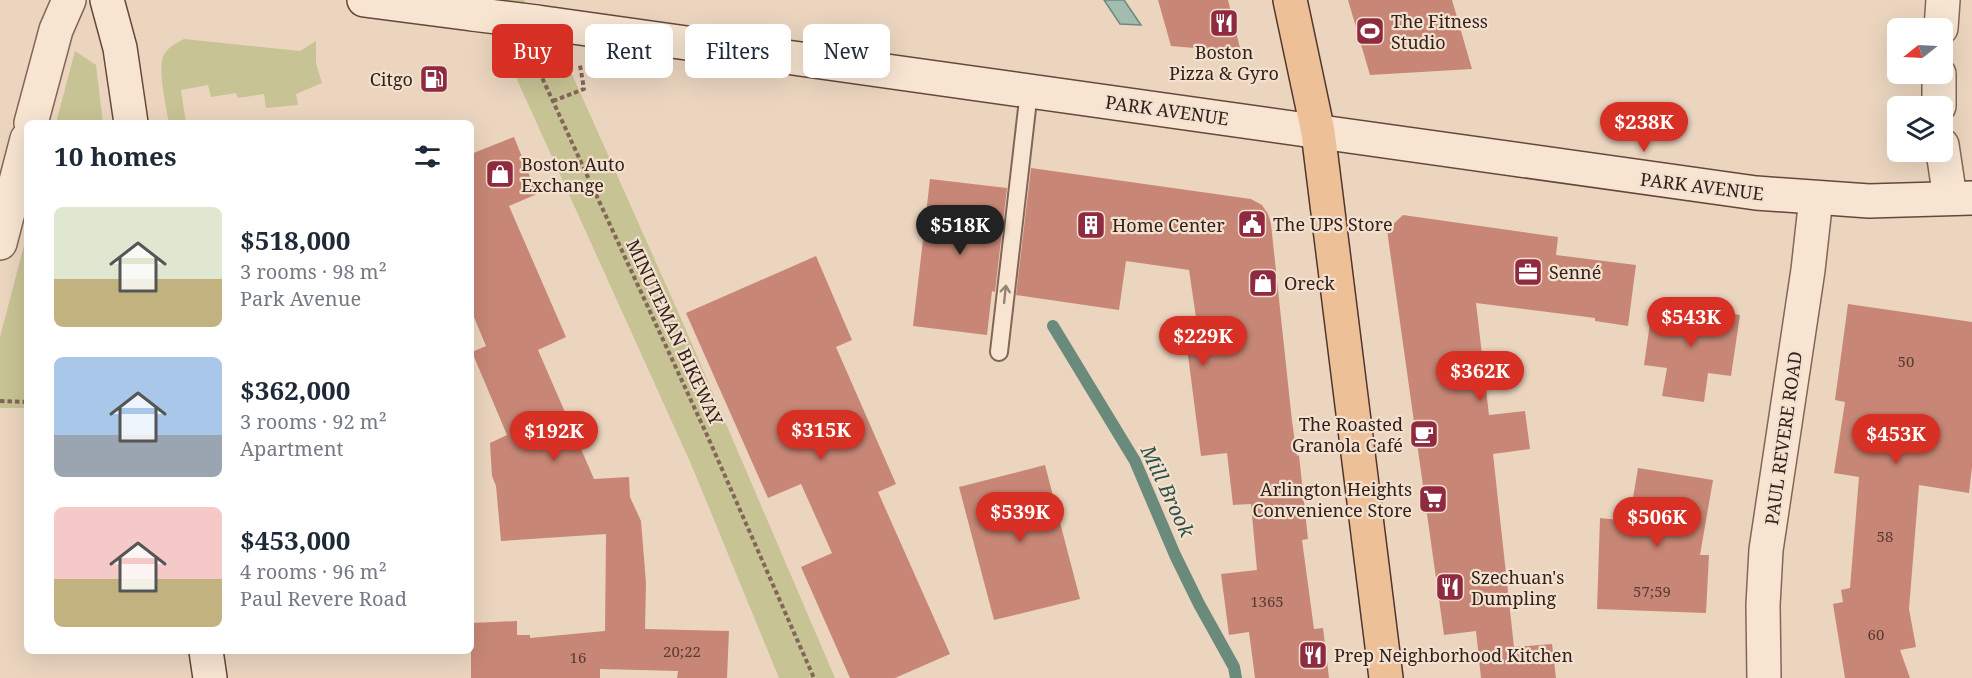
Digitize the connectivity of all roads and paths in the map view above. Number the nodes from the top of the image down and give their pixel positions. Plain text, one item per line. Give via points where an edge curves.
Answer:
1 (69, 0) edge
2 (107, 0) edge
3 (364, 0) edge
4 (1290, 0) edge
5 (1943, 0) edge
6 (1942, 18) edge
7 (500, 24) edge
8 (573, 40) edge
9 (580, 64) dead end
10 (546, 78) edge
11 (1029, 91) junction
12 (553, 101) junction
13 (32, 120) edge
14 (130, 120) edge
15 (1318, 132) junction
16 (24, 151) edge
17 (1948, 162) edge
18 (1816, 198) junction
19 (1961, 198) edge
20 (0, 243) edge
21 (999, 352) dead end
22 (0, 401) edge
23 (24, 402) edge
24 (206, 654) edge
25 (210, 678) edge
26 (814, 678) edge
27 (1386, 678) edge
28 (1764, 678) edge

1 - 13 main road via 56,30
2 - 14 main road via 120,48
3 - 7 main road, PARK AVENUE, bridge via 472,14
4 - 15 main road
5 - 6 main road
8 - 11 main road, PARK AVENUE
9 - 12 path via 584,89
10 - 12 path, MINUTEMAN BIKEWAY
11 - 15 main road, PARK AVENUE
21 -> 11 lane
12 - 26 path, MINUTEMAN BIKEWAY
15 - 18 main road, PARK AVENUE via 1627,176
15 - 27 main road
16 - 20 main road
17 - 19 main road
18 - 19 main road, PARK AVENUE
18 - 28 main road, PAUL REVERE ROAD via 1766,550
22 - 23 path
24 - 25 main road

